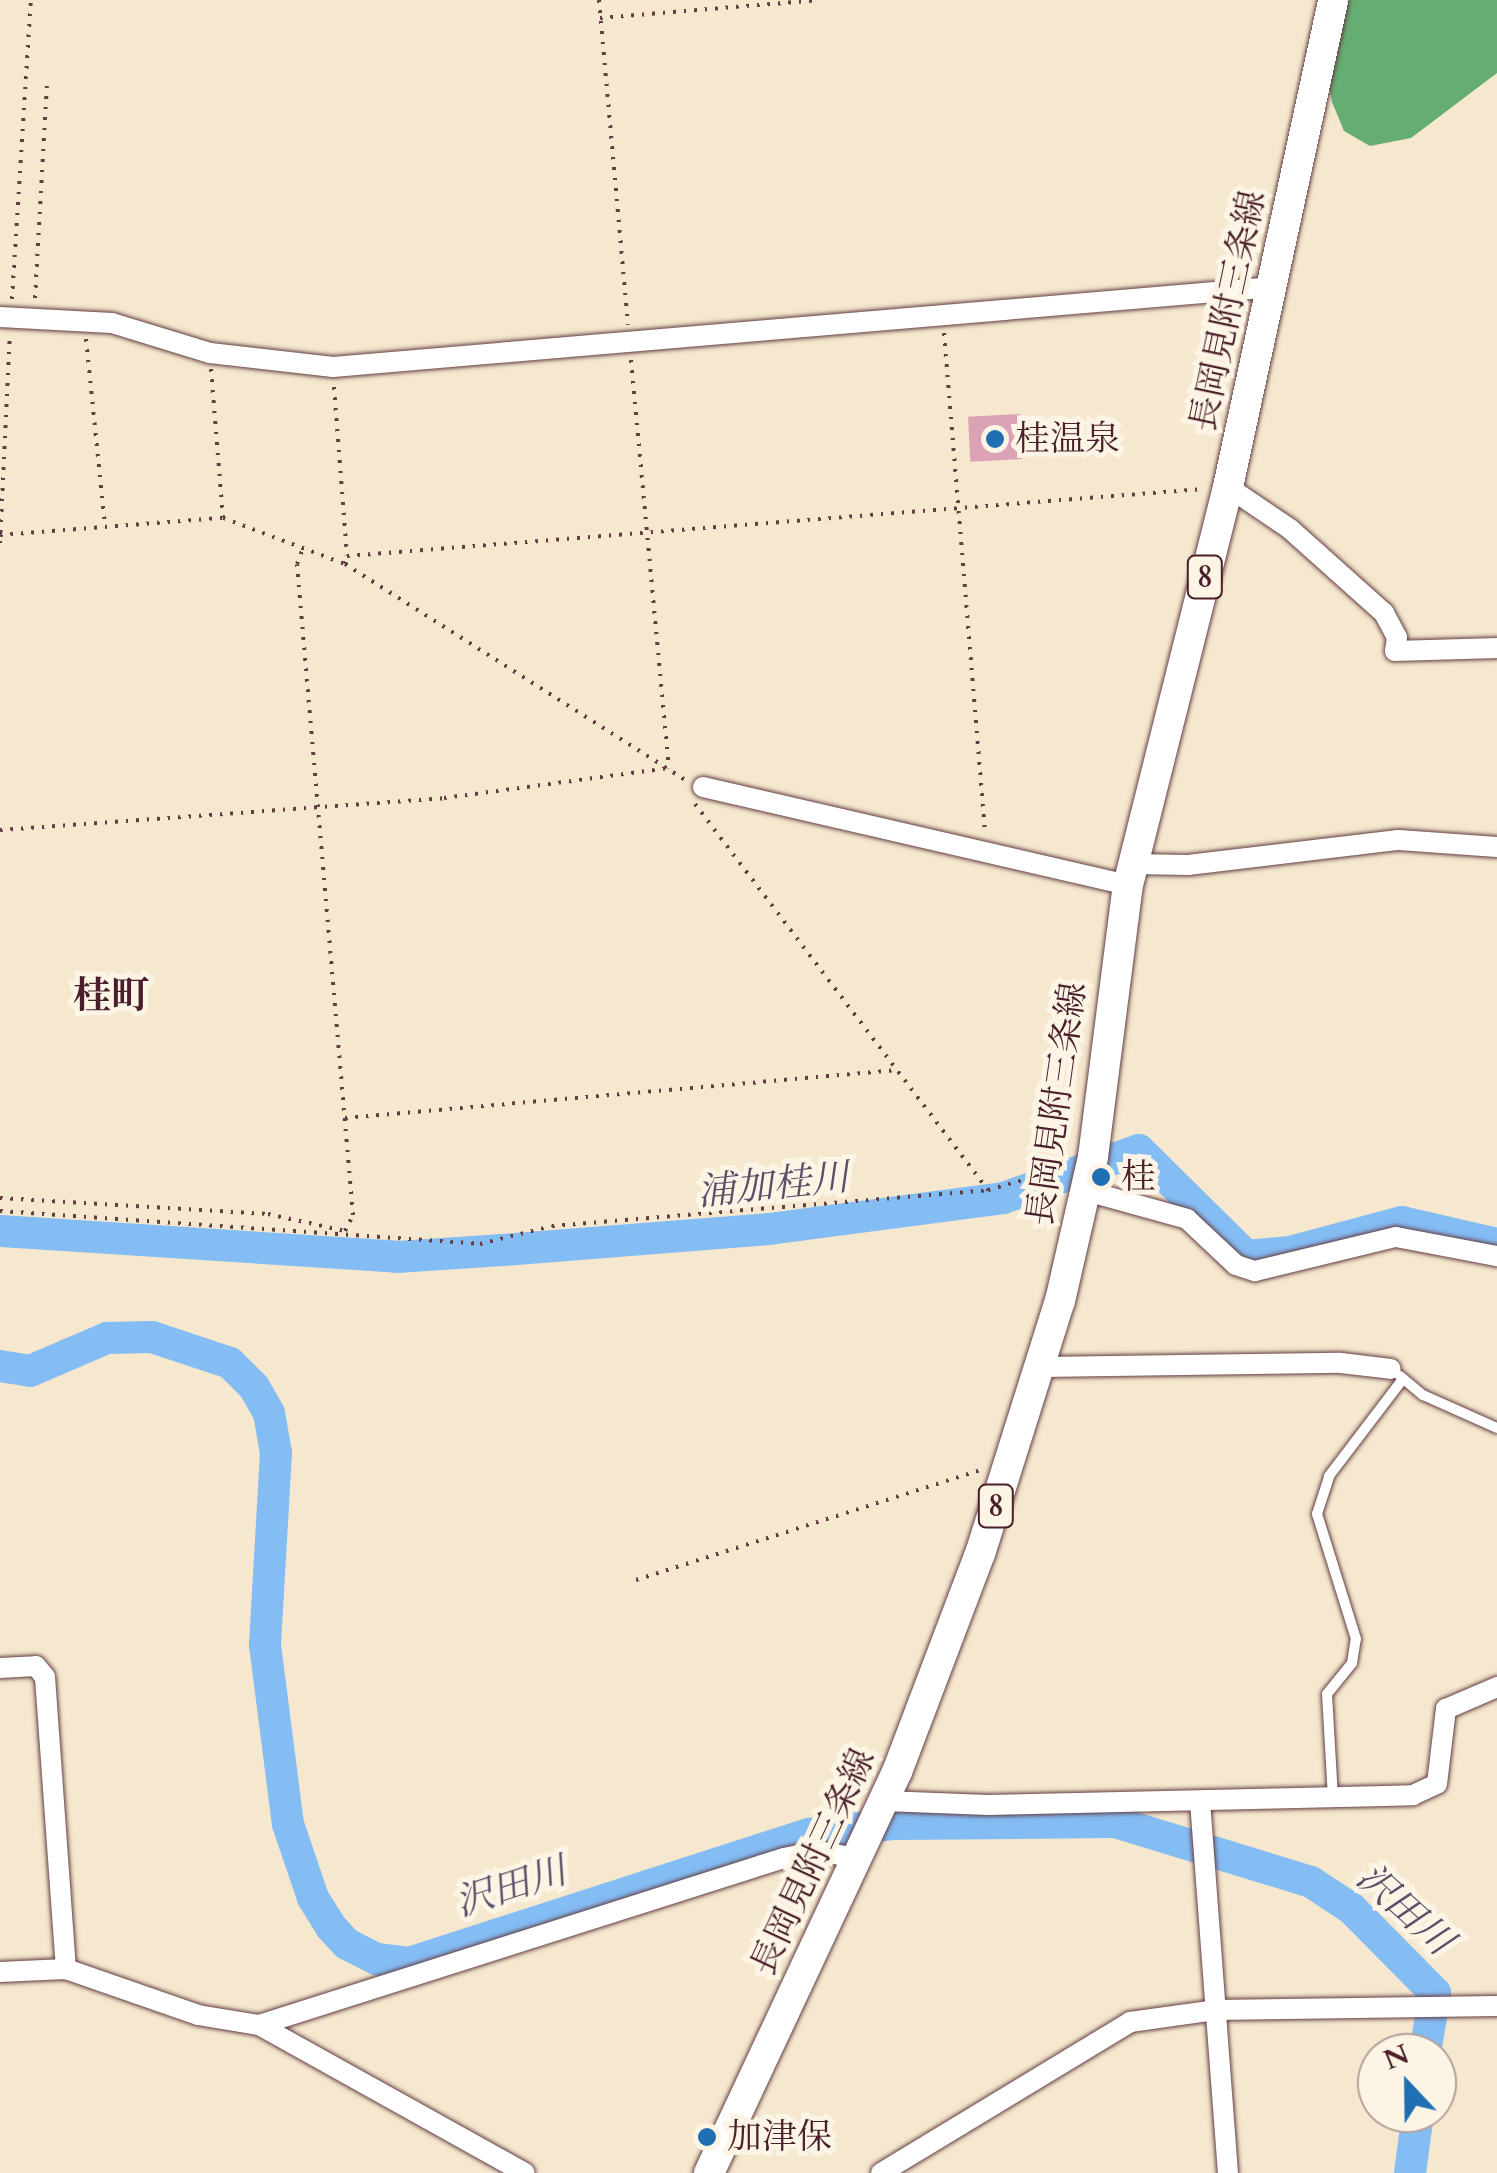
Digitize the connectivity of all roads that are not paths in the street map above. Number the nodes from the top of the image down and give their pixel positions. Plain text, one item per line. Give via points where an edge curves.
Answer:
1 (1333, 0) edge
2 (1274, 287) junction
3 (5, 317) edge
4 (1228, 488) junction
5 (1497, 648) edge
6 (694, 784) road end
7 (1497, 848) edge
8 (1131, 874) junction
9 (1087, 1191) junction
10 (1497, 1256) edge
11 (1041, 1367) junction
12 (1397, 1374) junction
13 (1497, 1428) edge
14 (0, 1668) edge
15 (1497, 1687) edge
16 (1333, 1798) junction
17 (1200, 1801) junction
18 (872, 1826) junction
19 (66, 1969) junction
20 (0, 1972) edge
21 (1497, 2006) edge
22 (1215, 2010) junction
23 (259, 2025) junction
24 (525, 2173) edge
25 (710, 2173) edge
26 (881, 2173) edge
27 (1228, 2173) edge

1 - 2 main road, 長岡見附三条線 / 8
2 - 3 street via 333,368 210,353 84,320
2 - 4 main road, 長岡見附三条線 / 8
4 - 5 street via 1290,529 1384,613 1393,624 1396,651
4 - 8 main road, 長岡見附三条線 / 8
6 - 8 street via 986,850
7 - 8 street via 1399,840
8 - 9 main road, 長岡見附三条線 / 8
9 - 10 street via 1187,1219 1236,1266 1255,1271 1396,1237
9 - 11 main road, 長岡見附三条線 / 8
11 - 12 street via 1341,1363
11 - 18 main road, 長岡見附三条線 / 8 via 1012,1461
12 - 13 lane via 1422,1395
12 - 16 lane via 1328,1476 1320,1500 1318,1514 1356,1639 1352,1663 1328,1694
14 - 19 street via 36,1666 45,1677
15 - 16 street via 1446,1709 1437,1784 1430,1791
16 - 17 street
17 - 18 street
17 - 22 street
18 - 23 street via 816,1851
18 - 25 main road, 長岡見附三条線 / 8
19 - 20 street
19 - 23 street via 198,2015
21 - 22 street
22 - 26 street via 1130,2022
22 - 27 street
23 - 24 street

